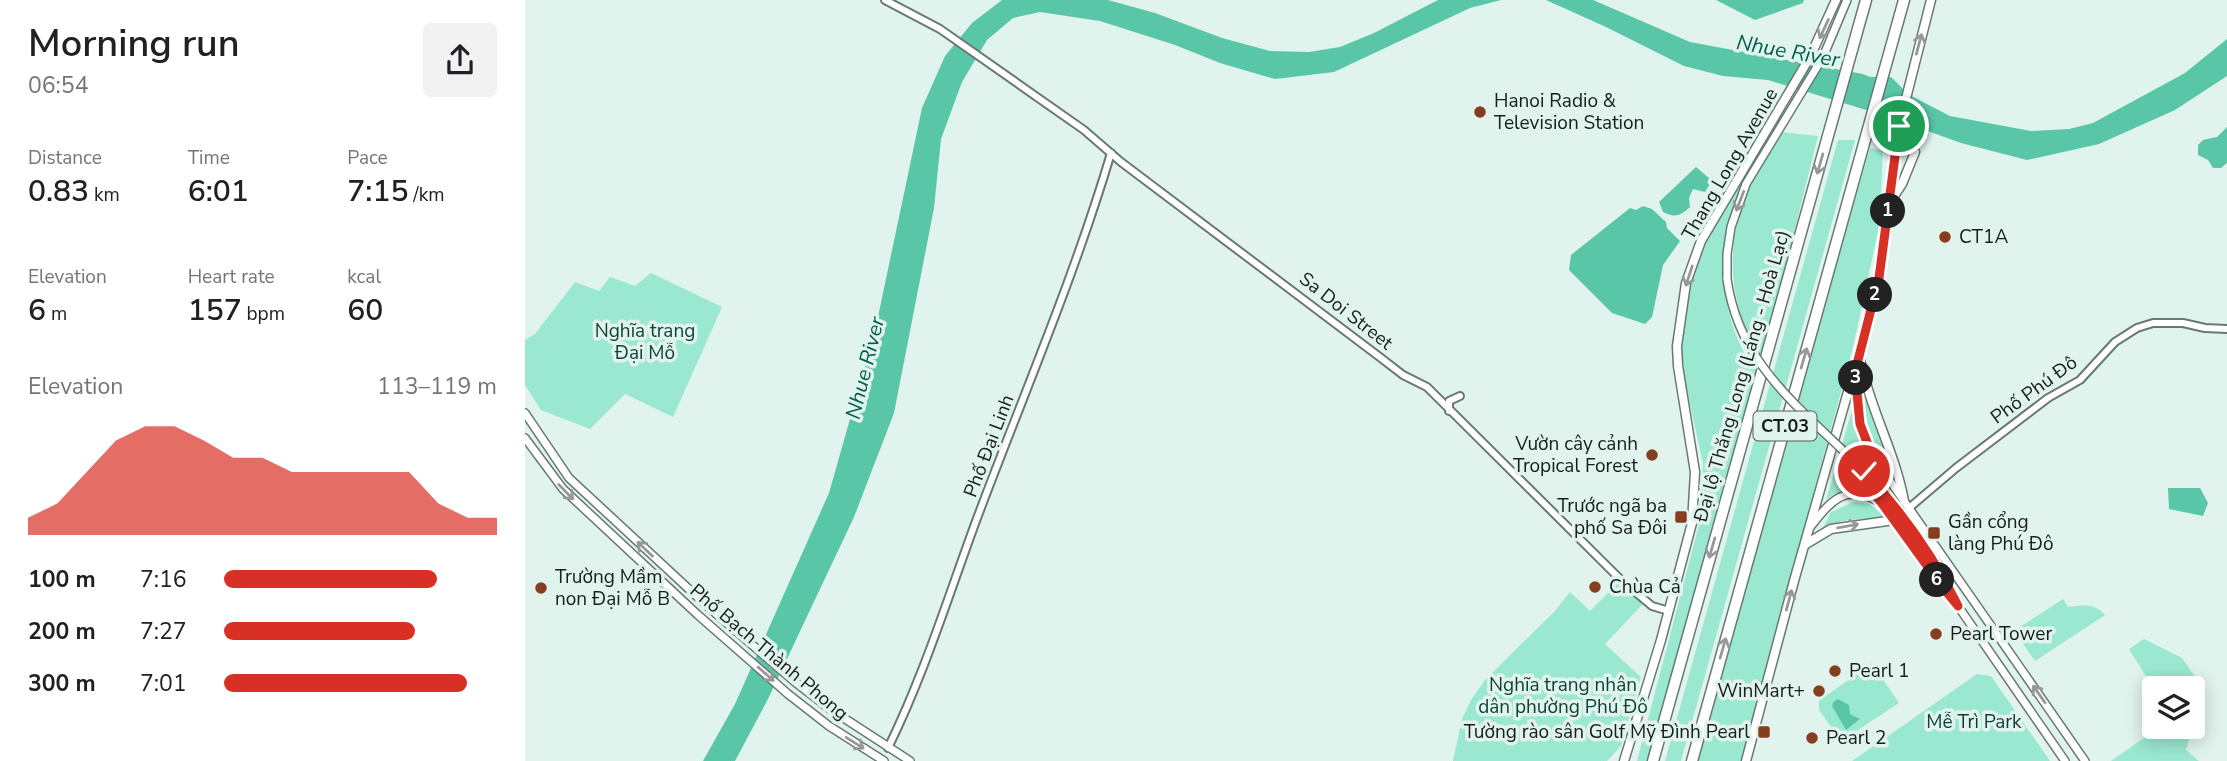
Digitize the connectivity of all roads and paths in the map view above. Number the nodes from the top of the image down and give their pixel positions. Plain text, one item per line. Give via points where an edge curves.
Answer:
1 (885, 0) edge
2 (1836, 0) edge
3 (1847, 0) edge
4 (1866, 0) edge
5 (1904, 0) edge
6 (1931, 0) edge
7 (1915, 152) dead end
8 (1111, 153) junction
9 (1889, 202) junction
10 (2227, 329) edge
11 (1859, 358) junction
12 (1855, 372) junction
13 (1460, 396) dead end
14 (1449, 411) junction
15 (525, 413) edge
16 (525, 438) edge
17 (1872, 455) junction
18 (1881, 502) junction
19 (1907, 504) junction
20 (1894, 520) junction
21 (1811, 526) junction
22 (1806, 544) junction
23 (674, 577) junction
24 (666, 585) junction
25 (1958, 606) junction
26 (1669, 611) junction
27 (888, 748) junction
28 (2078, 750) junction
29 (2064, 760) edge
30 (882, 761) edge
31 (910, 761) edge
32 (1624, 761) edge
33 (1653, 761) edge
34 (1692, 761) edge
35 (1746, 761) edge
36 (2085, 761) edge

1 - 8 street, Sa Doi Street via 940,29
2 -> 26 main road, Thang Long Avenue via 1787,99 1701,241 1682,301 1678,366 1693,451 1695,499
3 -> 25 main road, bridge via 1823,57 1746,184 1728,241 1731,302 1758,363 1900,513 1944,576
4 -> 33 highway, Đại lộ Thăng Long (Láng - Hoà Lạc) / CT.03
34 -> 5 highway, CT.03
9 -> 6 main road via 1907,87
7 - 9 main road
8 - 14 street, Sa Doi Street via 1392,366 1427,387
8 - 27 street, Phố Đại Linh via 1067,285 939,626
9 - 11 main road via 1879,278
10 - 19 street, Phố Phú Đô via 2183,323 2137,328 2115,342 2080,380 2048,398
11 - 12 main road
11 - 19 main road
12 - 17 main road via 1860,424
12 - 21 main road
13 - 14 street via 1449,401
14 - 26 street, Sa Doi Street via 1635,593 1652,606
23 -> 15 main road, Phố Bạch Thành Phong via 569,478
16 -> 24 main road, Phố Bạch Thành Phong via 563,489
17 - 18 main road via 1856,452 1849,464
17 - 19 main road
18 - 20 main road
18 - 21 main road via 1859,494 1843,496 1829,504
28 -> 19 main road
22 -> 20 main road via 1831,529
20 - 25 main road
21 - 22 main road
35 -> 22 main road
23 - 24 main road
23 - 27 main road, Phố Bạch Thành Phong via 795,682
24 -> 30 main road, Phố Bạch Thành Phong via 788,694
25 - 29 main road
26 - 32 main road, Thang Long Avenue
27 - 31 main road, Phố Bạch Thành Phong
28 - 29 main road
28 - 36 main road

